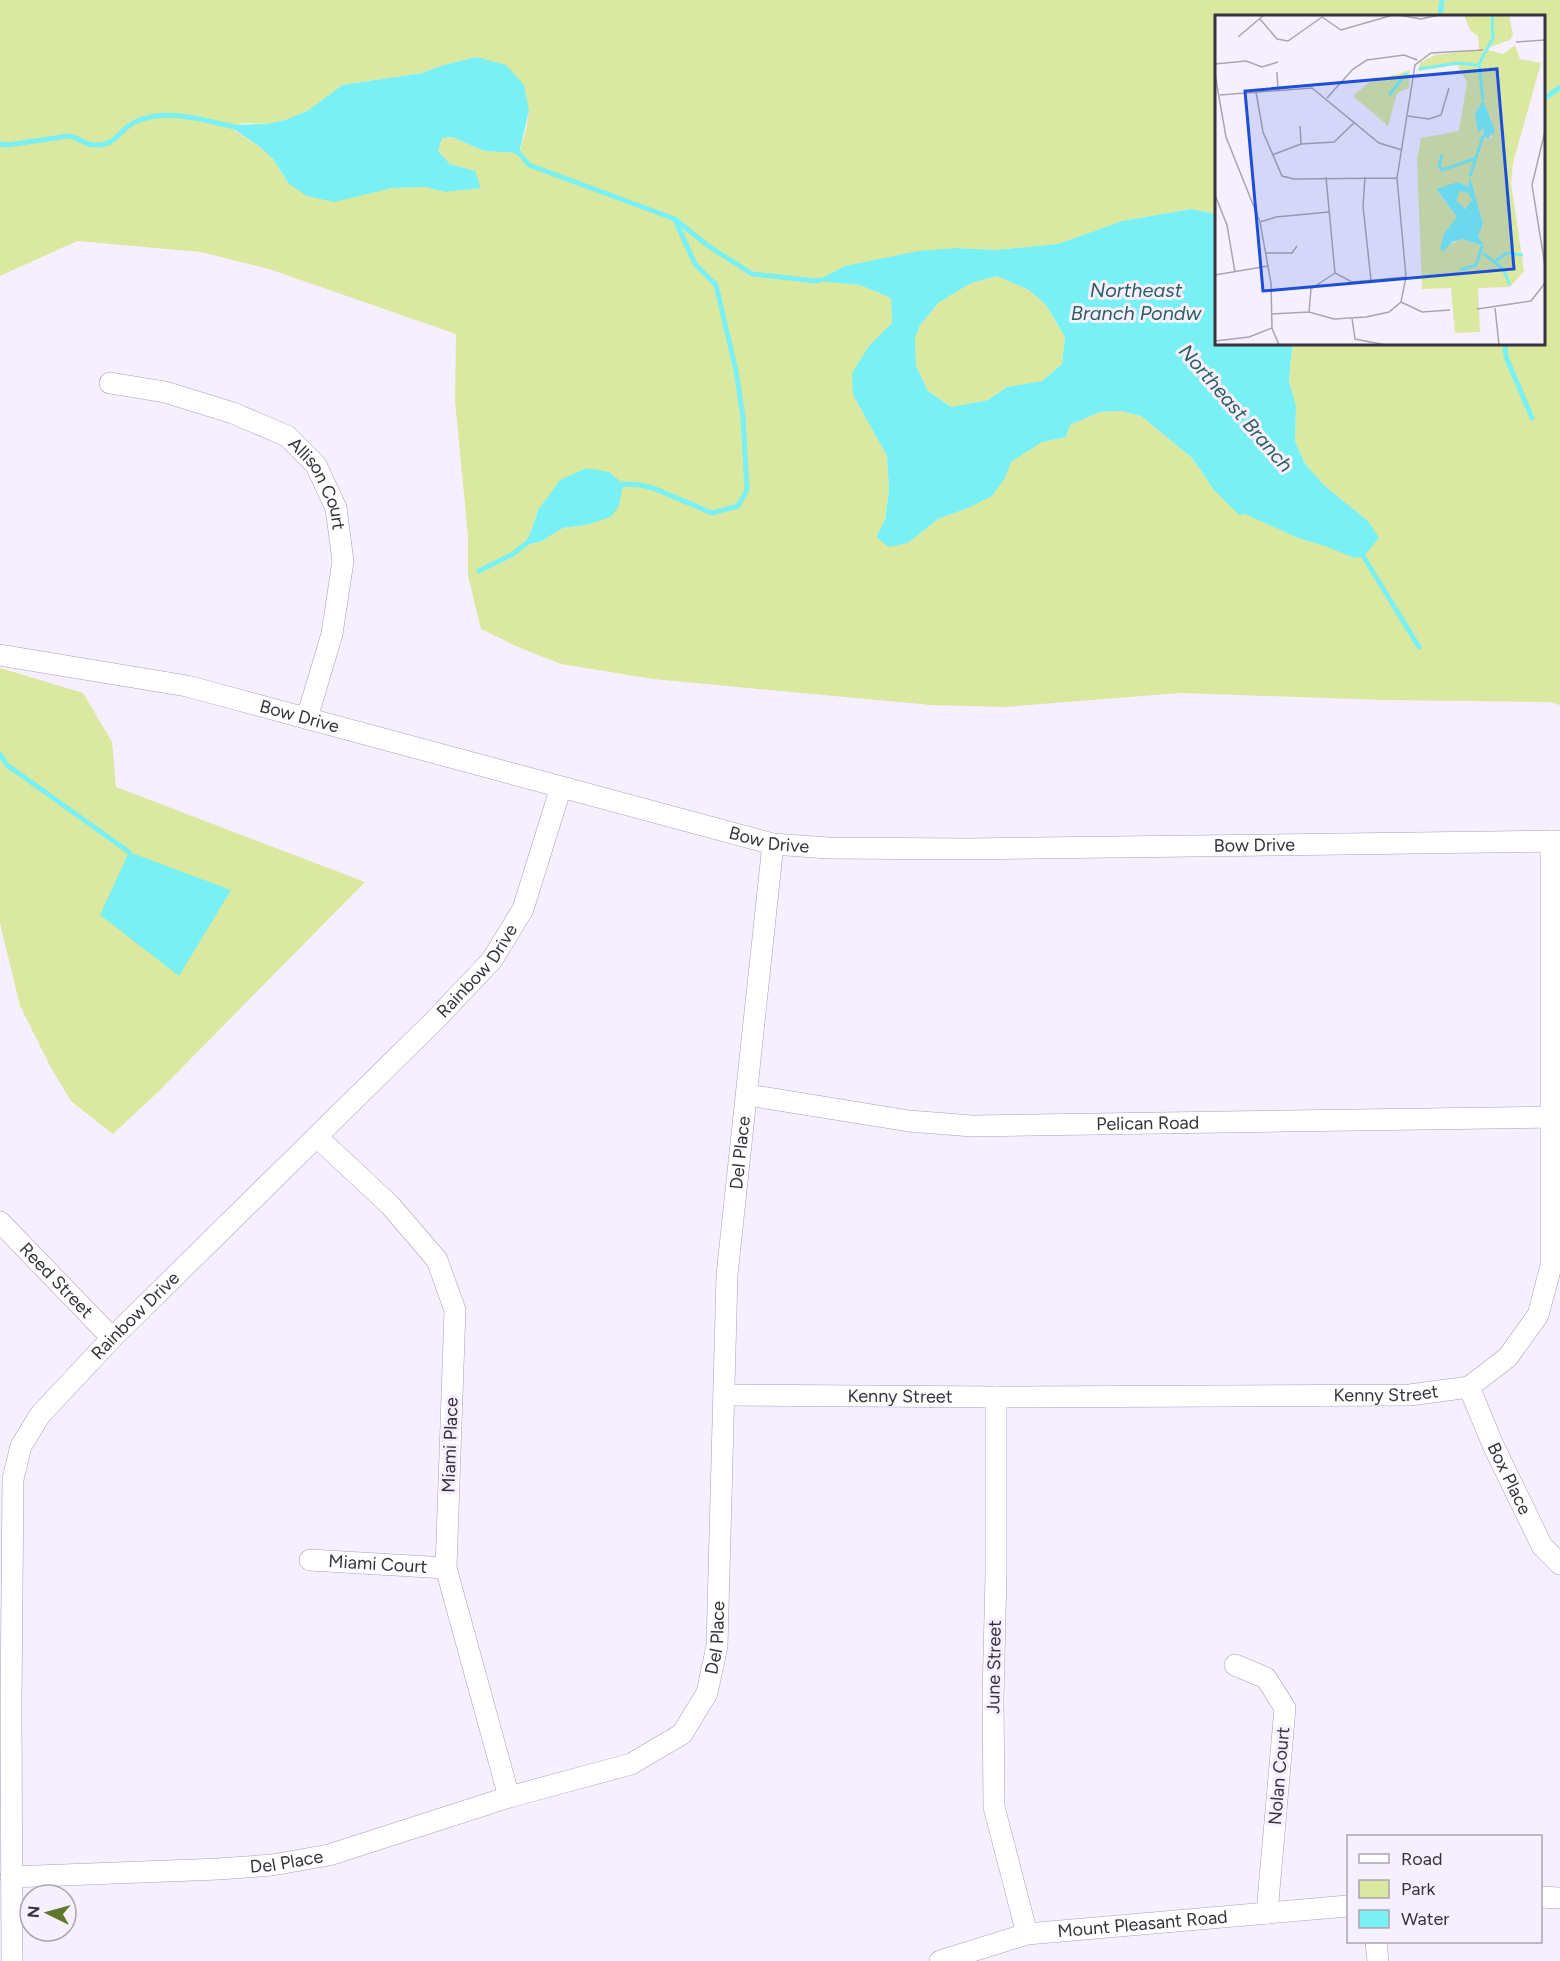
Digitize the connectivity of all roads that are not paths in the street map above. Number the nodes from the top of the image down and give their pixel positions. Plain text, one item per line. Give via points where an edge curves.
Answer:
1 (110, 383) dead end
2 (0, 656) edge
3 (307, 718) junction
4 (561, 787) junction
5 (1556, 841) edge
6 (773, 843) junction
7 (748, 1095) junction
8 (1551, 1117) junction
9 (317, 1137) junction
10 (0, 1222) edge
11 (112, 1338) junction
12 (1468, 1387) junction
13 (724, 1395) junction
14 (996, 1397) junction
15 (310, 1560) dead end
16 (1560, 1564) edge
17 (446, 1568) junction
18 (1235, 1665) dead end
19 (5, 1704) edge
20 (509, 1797) junction
21 (12, 1877) junction
22 (1542, 1897) edge
23 (1560, 1898) edge
24 (1347, 1906) edge
25 (1267, 1913) junction
26 (1027, 1934) junction
27 (1376, 1943) edge
28 (12, 1961) edge
29 (940, 1961) edge
30 (1378, 1961) edge

1 - 3 street, Allison Court via 165,392 233,413 287,436 316,465 336,508 343,561 332,634
2 - 3 street, Bow Drive via 187,686
3 - 4 street, Bow Drive
4 - 6 street, Bow Drive
4 - 9 street, Rainbow Drive via 523,909 492,960
5 - 6 street, Bow Drive via 969,849 828,848
5 - 8 street, Kenny Street
6 - 7 street, Del Place
7 - 8 street, Pelican Road via 972,1126
7 - 13 street, Del Place via 727,1275
8 - 12 street, Kenny Street via 1551,1266 1538,1315 1508,1357
9 - 11 street, Rainbow Drive
9 - 17 street, Miami Place via 390,1205 437,1260 455,1310
10 - 11 street, Reed Street
11 - 19 street, Rainbow Drive via 40,1415 21,1446 13,1479
12 - 14 street, Kenny Street via 1410,1395
12 - 16 street, Box Place via 1542,1546
13 - 14 street, Kenny Street
13 - 20 street, Del Place via 717,1646 707,1693 682,1734 631,1764
14 - 26 street, June Street via 994,1808
15 - 17 street, Miami Court
17 - 20 street, Miami Place
18 - 25 street, Nolan Court via 1266,1678 1285,1708
19 - 21 street, Rainbow Drive
20 - 21 street, Del Place via 329,1855 272,1865
21 - 28 street, Rainbow Drive
22 - 23 street
24 - 25 street, Mount Pleasant Road
25 - 26 street, Mount Pleasant Road
26 - 29 street, Mount Pleasant Road
27 - 30 street

